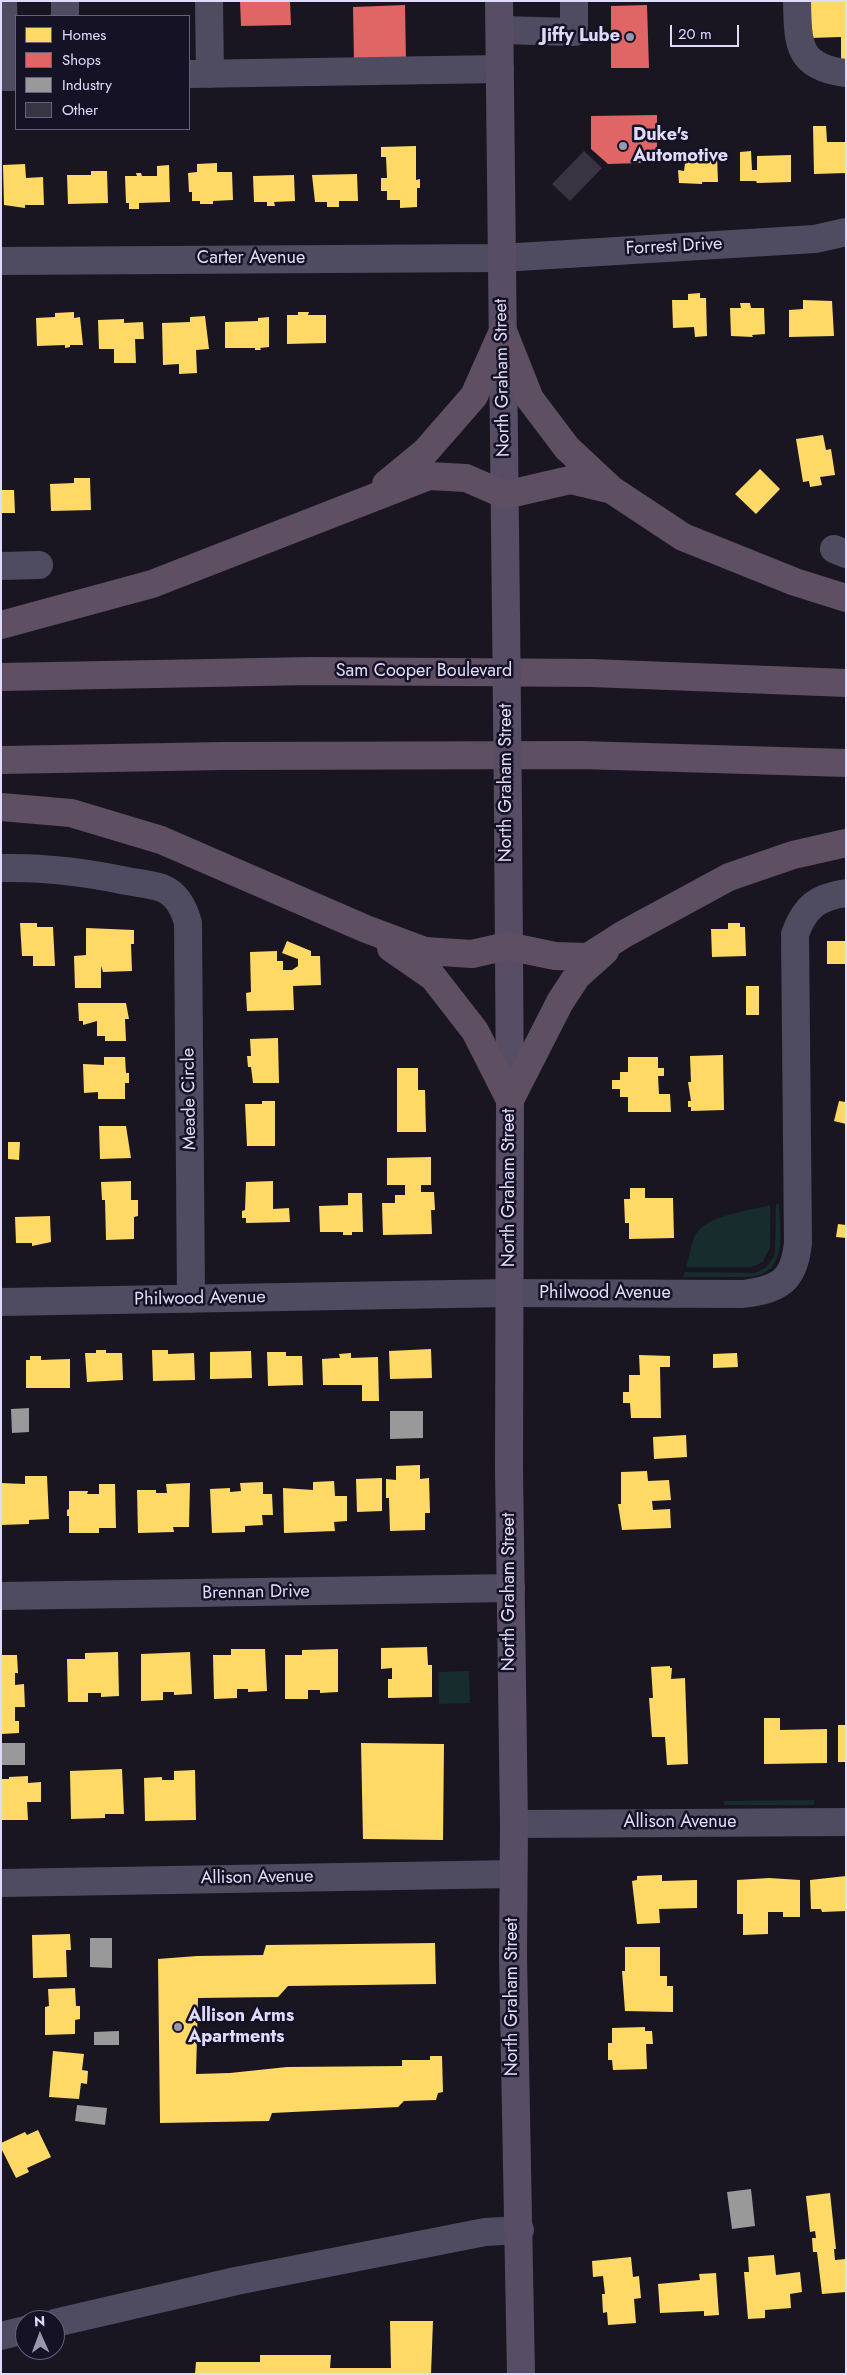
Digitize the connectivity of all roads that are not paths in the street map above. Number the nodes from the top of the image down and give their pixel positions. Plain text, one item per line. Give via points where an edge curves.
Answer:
1 (3, 1) edge
2 (65, 1) edge
3 (208, 1) edge
4 (499, 1) edge
5 (574, 1) edge
6 (797, 1) edge
7 (65, 15) edge
8 (501, 30) junction
9 (500, 69) junction
10 (846, 73) edge
11 (199, 74) edge
12 (15, 77) edge
13 (846, 232) edge
14 (501, 258) junction
15 (1, 261) edge
16 (503, 332) junction
17 (612, 490) junction
18 (505, 495) junction
19 (369, 498) junction
20 (39, 565) dead end
21 (1, 566) edge
22 (846, 598) edge
23 (1, 625) edge
24 (1, 677) edge
25 (846, 683) edge
26 (1, 760) edge
27 (846, 763) edge
28 (1, 807) edge
29 (846, 843) edge
30 (1, 868) edge
31 (846, 893) edge
32 (366, 929) junction
33 (624, 934) junction
34 (507, 946) junction
35 (510, 1100) junction
36 (509, 1293) junction
37 (191, 1299) junction
38 (1, 1302) edge
39 (511, 1588) junction
40 (1, 1596) edge
41 (846, 1822) edge
42 (514, 1824) junction
43 (513, 1874) junction
44 (1, 1883) edge
45 (520, 2230) junction
46 (65, 2321) edge
47 (15, 2332) edge
48 (1, 2336) edge
49 (521, 2374) edge

1 - 12 street via 5,77
2 - 7 street
3 - 11 street
4 - 8 main road, North Graham Street
5 - 8 street via 574,32
6 - 10 street via 798,37 810,61 827,71
8 - 9 main road, North Graham Street
9 - 11 street
9 - 14 main road, North Graham Street
13 - 14 street, Forrest Drive via 816,239
14 - 15 street, Carter Avenue
14 - 16 main road, North Graham Street
16 - 17 highway via 530,399 567,448
16 - 18 main road, North Graham Street
16 - 19 highway via 474,396 426,451
17 - 18 highway via 570,480
17 - 22 highway via 683,537 795,582
18 - 19 highway via 466,478 429,476
18 - 34 main road, North Graham Street, bridge
19 - 23 highway via 152,584
20 - 21 street
24 - 25 highway, Sam Cooper Boulevard via 321,671 592,673
26 - 27 highway via 581,755
28 - 32 highway via 71,813 161,840
29 - 33 highway via 793,855 729,877
30 - 37 street, Meade Circle via 79,871 162,888 179,901 188,923
31 - 36 street, Philwood Avenue via 825,898 806,910 795,934 798,1242 792,1272 774,1288 743,1294
32 - 34 highway via 425,951 472,954
32 - 35 highway via 433,977 475,1031
33 - 34 highway via 588,957 554,956
33 - 35 highway via 577,976 545,1028
34 - 35 main road, North Graham Street
35 - 36 main road, North Graham Street
36 - 37 street, Philwood Avenue
36 - 39 main road, North Graham Street
37 - 38 street, Philwood Avenue
39 - 40 street, Brennan Drive
39 - 42 main road, North Graham Street
41 - 42 street, Allison Avenue
42 - 43 main road, North Graham Street
43 - 44 street, Allison Avenue
43 - 45 main road, North Graham Street via 514,2096
45 - 46 street via 485,2232 236,2281
45 - 49 main road, North Graham Street
47 - 48 street

